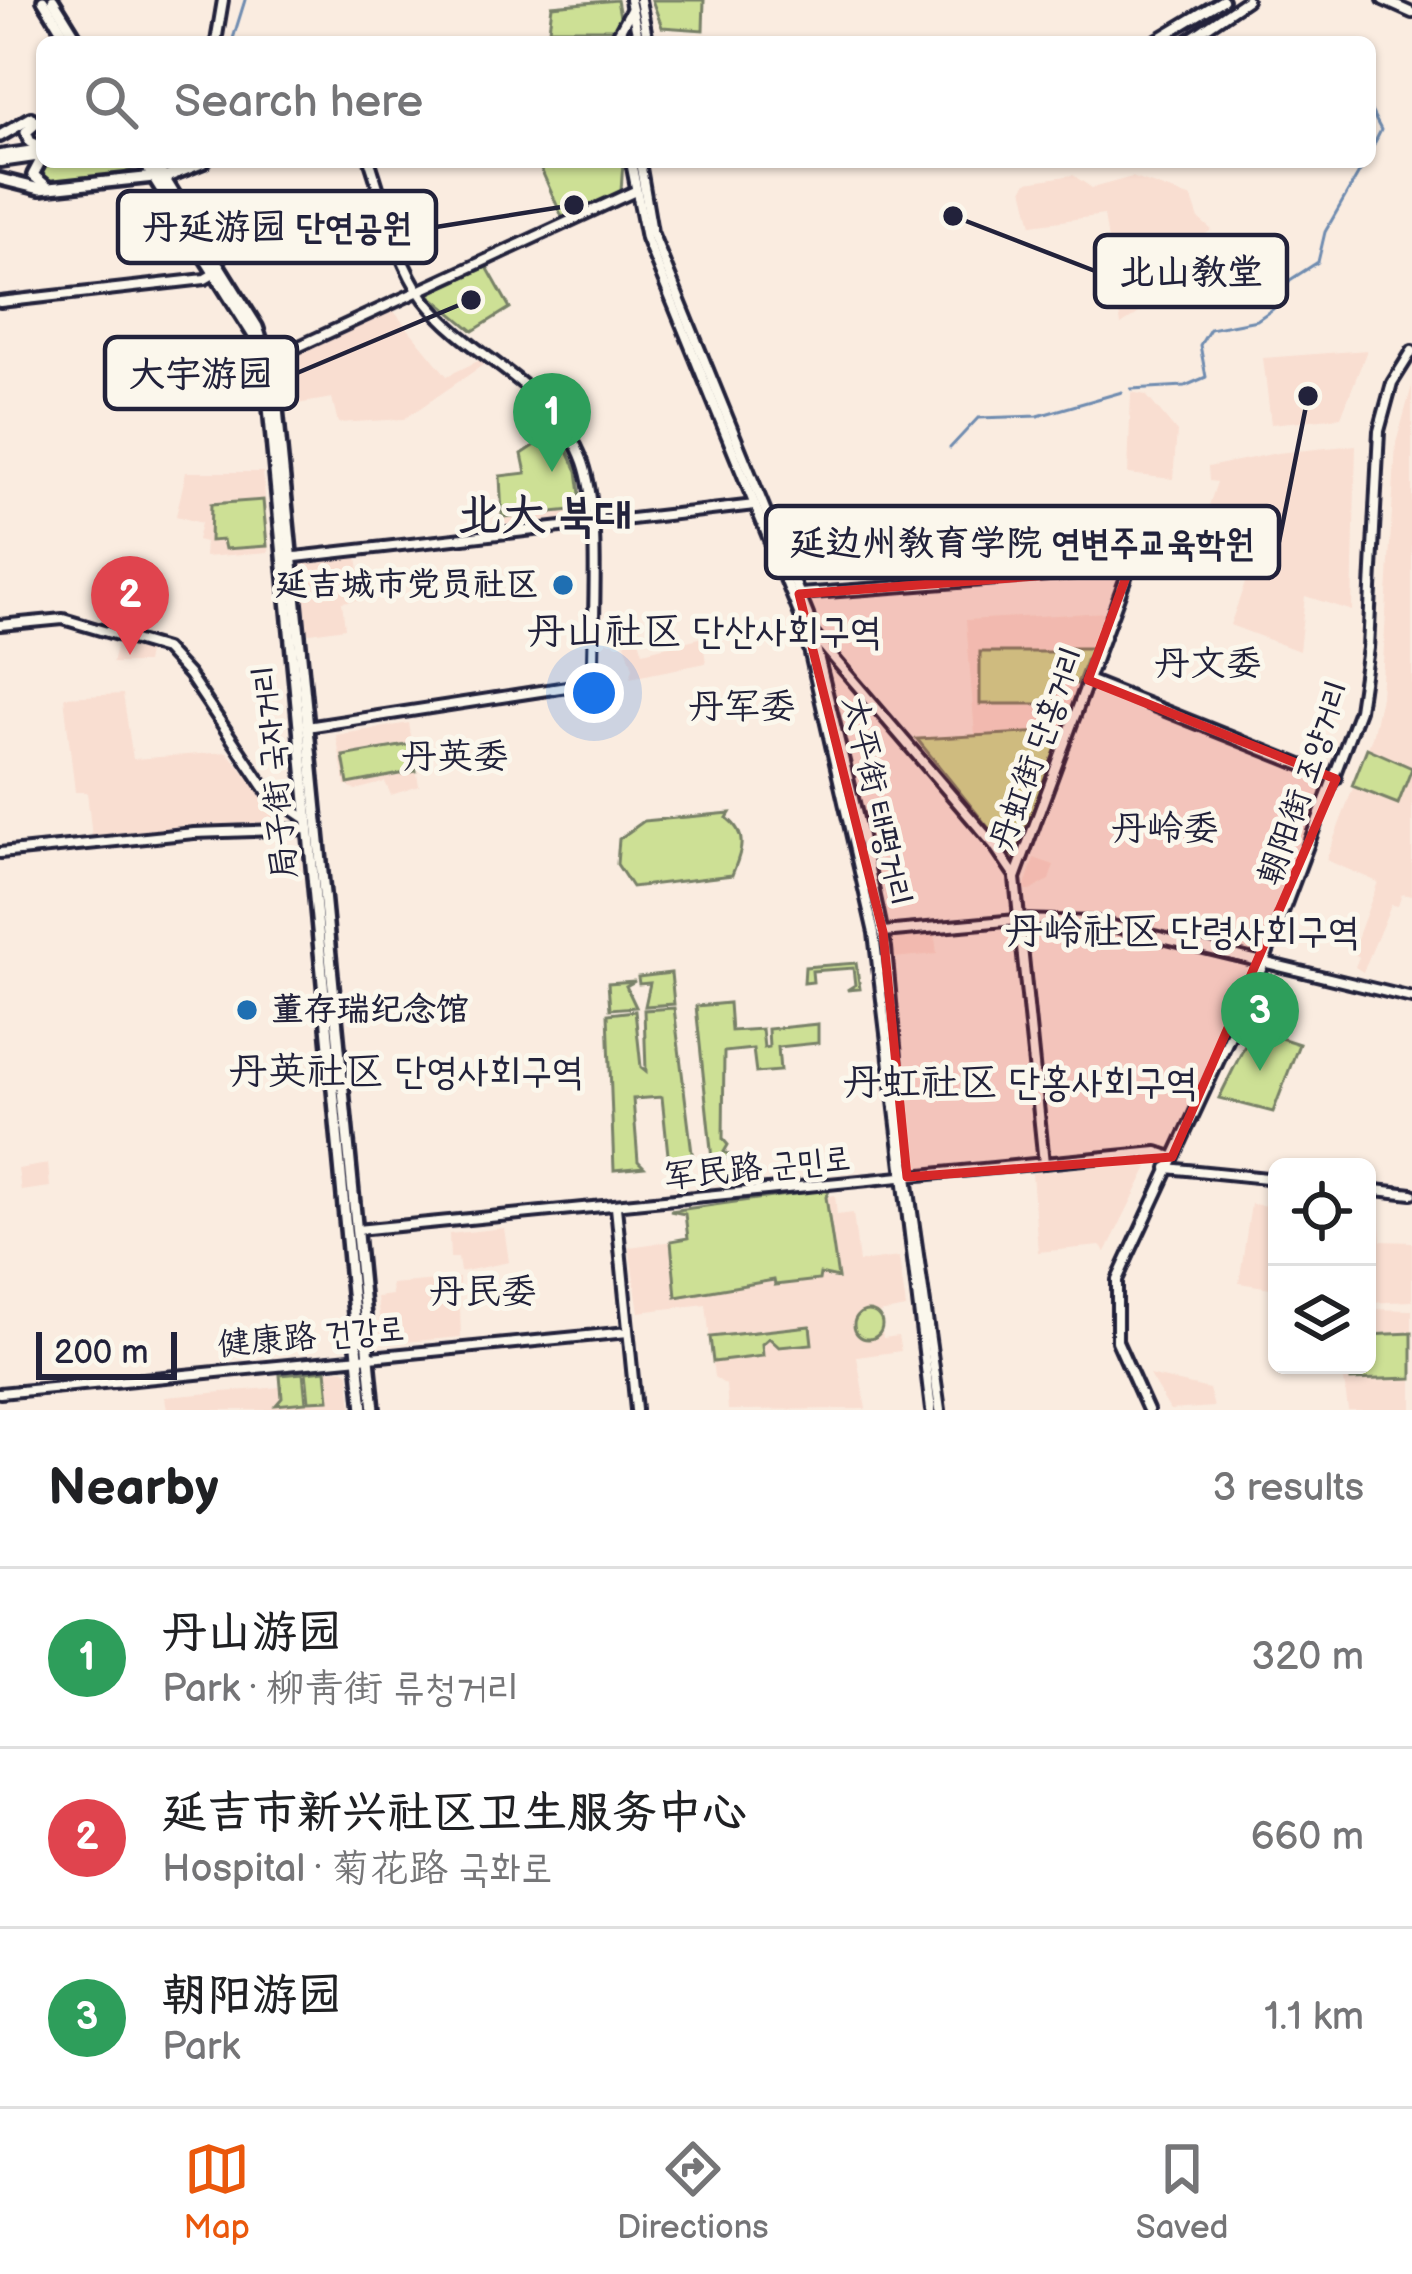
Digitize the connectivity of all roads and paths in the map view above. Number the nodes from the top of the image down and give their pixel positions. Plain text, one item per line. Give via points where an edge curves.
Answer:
1 (43, 0) edge
2 (53, 0) edge
3 (223, 0) edge
4 (640, 0) edge
5 (1223, 0) edge
6 (1247, 0) edge
7 (1383, 0) edge
8 (631, 4) edge
9 (1412, 14) edge
10 (65, 36) edge
11 (75, 36) edge
12 (217, 36) edge
13 (616, 36) edge
14 (637, 36) edge
15 (647, 36) edge
16 (1163, 36) edge
17 (1194, 36) edge
18 (36, 120) edge
19 (36, 121) edge
20 (4, 134) edge
21 (36, 147) edge
22 (36, 153) edge
23 (0, 159) edge
24 (37, 168) edge
25 (150, 168) edge
26 (156, 168) edge
27 (182, 168) edge
28 (372, 168) edge
29 (636, 168) edge
30 (158, 176) junction
31 (0, 179) edge
32 (638, 191) junction
33 (218, 271) junction
34 (419, 291) junction
35 (0, 302) edge
36 (1412, 351) edge
37 (267, 360) junction
38 (759, 505) junction
39 (591, 524) junction
40 (286, 558) junction
41 (796, 594) junction
42 (802, 623) junction
43 (0, 625) edge
44 (813, 634) junction
45 (1088, 680) junction
46 (305, 728) junction
47 (1336, 779) junction
48 (310, 824) junction
49 (0, 853) edge
50 (1015, 878) junction
51 (1017, 920) junction
52 (879, 933) junction
53 (1264, 965) junction
54 (1412, 998) edge
55 (1172, 1157) junction
56 (1044, 1163) junction
57 (1167, 1168) junction
58 (904, 1177) junction
59 (1268, 1178) edge
60 (1376, 1190) edge
61 (1412, 1194) edge
62 (616, 1207) junction
63 (350, 1231) junction
64 (628, 1332) junction
65 (363, 1354) junction
66 (0, 1393) edge
67 (363, 1410) edge
68 (374, 1410) edge
69 (636, 1410) edge
70 (935, 1410) edge
71 (1148, 1410) edge

1 - 10 main road
2 - 11 main road
3 - 12 street
4 - 15 street
5 - 16 street
6 - 17 street
7 - 9 street
8 - 13 street
8 - 14 street
18 - 20 main road
19 - 21 main road via 27,128
22 - 23 street
24 - 30 main road via 35,181 52,186
25 - 30 main road, 局子街 국자거리
26 - 30 main road, 局子街 국자거리
27 - 30 main road
28 - 34 street
29 - 32 street, 太平街 태평거리
30 - 31 main road via 40,189
30 - 33 main road, 局子街 국자거리
32 - 34 street
32 - 38 street, 太平街 태평거리 via 648,244
33 - 35 street via 205,279
33 - 37 main road, 局子街 국자거리
34 - 37 street
34 - 39 street via 558,416 586,472
36 - 47 street, 朝阳街 조양거리 via 1378,431 1365,684
37 - 40 main road, 局子街 국자거리
38 - 39 street
38 - 41 street, 太平街 태평거리
39 - 40 street
39 - 46 street via 593,682
40 - 46 main road, 局子街 국자거리
40 - 48 main road, 局子街 국자거리
41 - 42 street, 太平街 태평거리
41 - 44 street, 太平街 태평거리
41 - 45 street, 丹虹街 단홍거리 via 1129,569
42 - 44 street
42 - 52 street, 太平街 태평거리
43 - 48 street via 63,620 165,649 268,794
44 - 50 street
44 - 52 street, 太平街 태평거리
45 - 47 street
45 - 50 street, 丹虹街 단홍거리
46 - 48 main road, 局子街 국자거리
47 - 53 street, 朝阳街 조양거리
48 - 49 street
48 - 63 main road, 局子街 국자거리
50 - 51 street, 丹虹街 단홍거리
51 - 52 street
51 - 53 street via 1112,925
51 - 56 street, 丹虹街 단홍거리
52 - 58 street, 太平街 태평거리
53 - 54 street
53 - 55 street, 朝阳街 조양거리
55 - 56 street, 军民路 군민로
55 - 57 street, 朝阳街 조양거리
56 - 58 street, 军民路 군민로
57 - 59 street
57 - 71 street, 朝阳街 조양거리 via 1114,1299 1120,1352
58 - 62 street, 军民路 군민로
58 - 70 street, 太平街 태평거리
60 - 61 street
62 - 63 street, 军民路 군민로
62 - 64 street
63 - 65 main road, 局子街 국자거리
64 - 65 street, 健康路 건강로
64 - 69 street
65 - 66 street, 健康路 건강로
65 - 67 main road, 局子街 국자거리
65 - 68 main road, 局子街 국자거리

